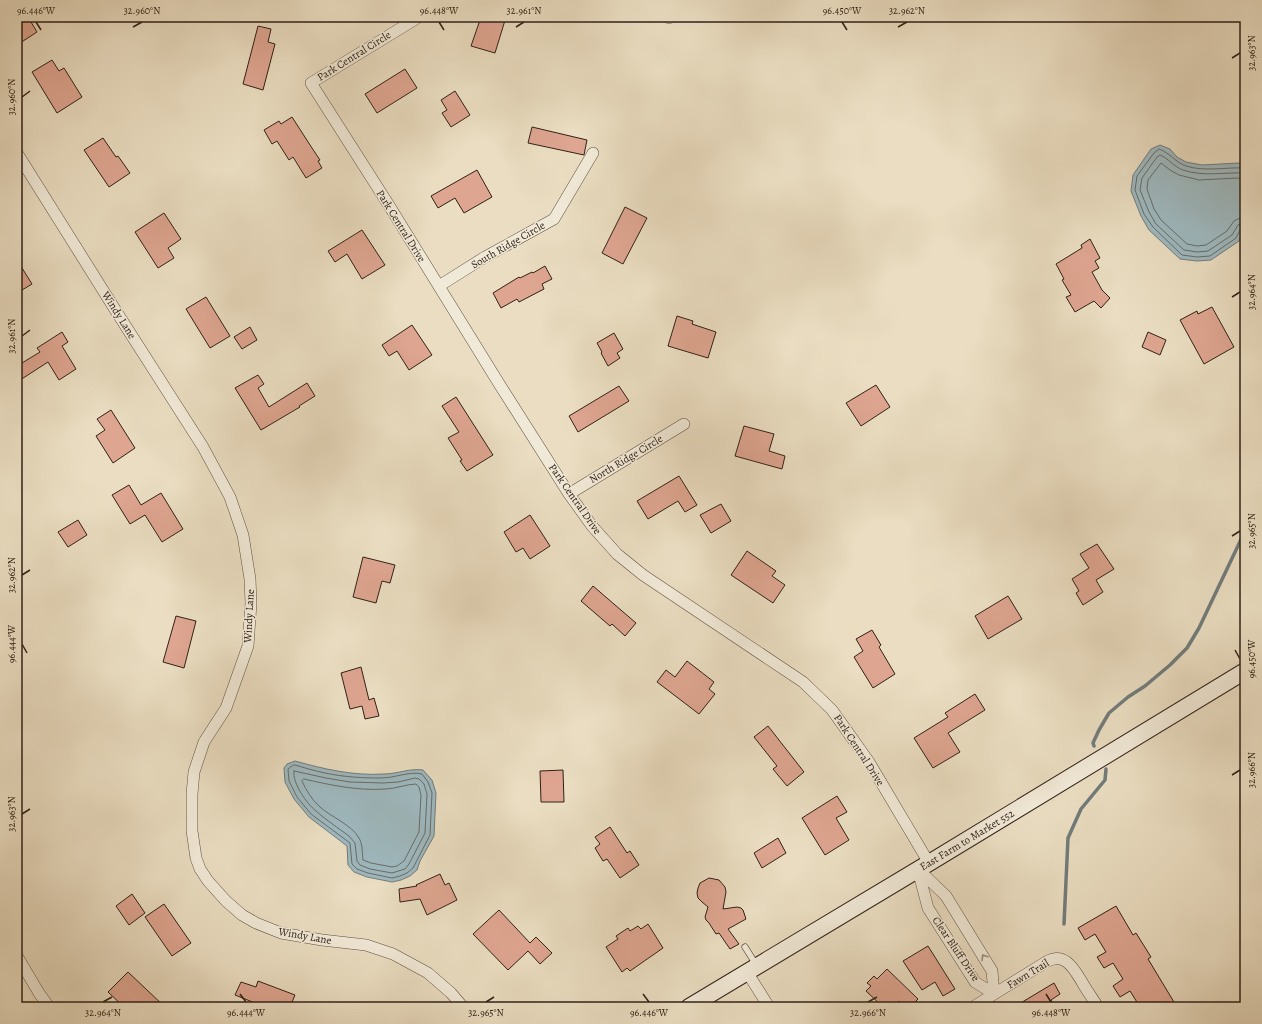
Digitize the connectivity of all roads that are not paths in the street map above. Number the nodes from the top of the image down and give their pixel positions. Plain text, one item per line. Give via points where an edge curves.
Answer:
1 (419, 17) edge
2 (311, 84) joint
3 (17, 153) edge
4 (593, 153) dead end
5 (439, 286) junction
6 (684, 424) dead end
7 (569, 494) junction
8 (1245, 671) edge
9 (924, 866) junction
10 (745, 947) dead end
11 (17, 956) edge
12 (752, 969) junction
13 (994, 994) junction
14 (49, 1007) edge
15 (463, 1007) edge
16 (689, 1007) edge
17 (769, 1007) edge
18 (973, 1007) edge
19 (1098, 1007) edge

1 - 2 street, Park Central Circle
2 - 5 street, Park Central Drive
3 - 15 street, Windy Lane via 204,447 230,497 243,535 251,603 248,646 226,708 204,742 194,772 192,831 200,869 226,901 256,923 281,933 366,945 393,954 428,973
4 - 5 street, South Ridge Circle via 554,219
5 - 7 street, Park Central Drive
6 - 7 street, North Ridge Circle
7 - 9 street, Park Central Drive via 592,526 617,554 642,576 802,682 832,710 869,762
8 - 9 main road, East Farm to Market 552
9 - 12 main road, East Farm to Market 552
13 -> 9 street, Clear Bluff Drive via 992,971 946,896
9 - 13 street, Clear Bluff Drive via 928,908 975,982
10 - 12 lane
11 - 14 street
12 - 16 main road, East Farm to Market 552
12 - 17 street
13 - 18 street, Fawn Trail
13 - 19 street, Fawn Trail via 1056,958 1072,965

